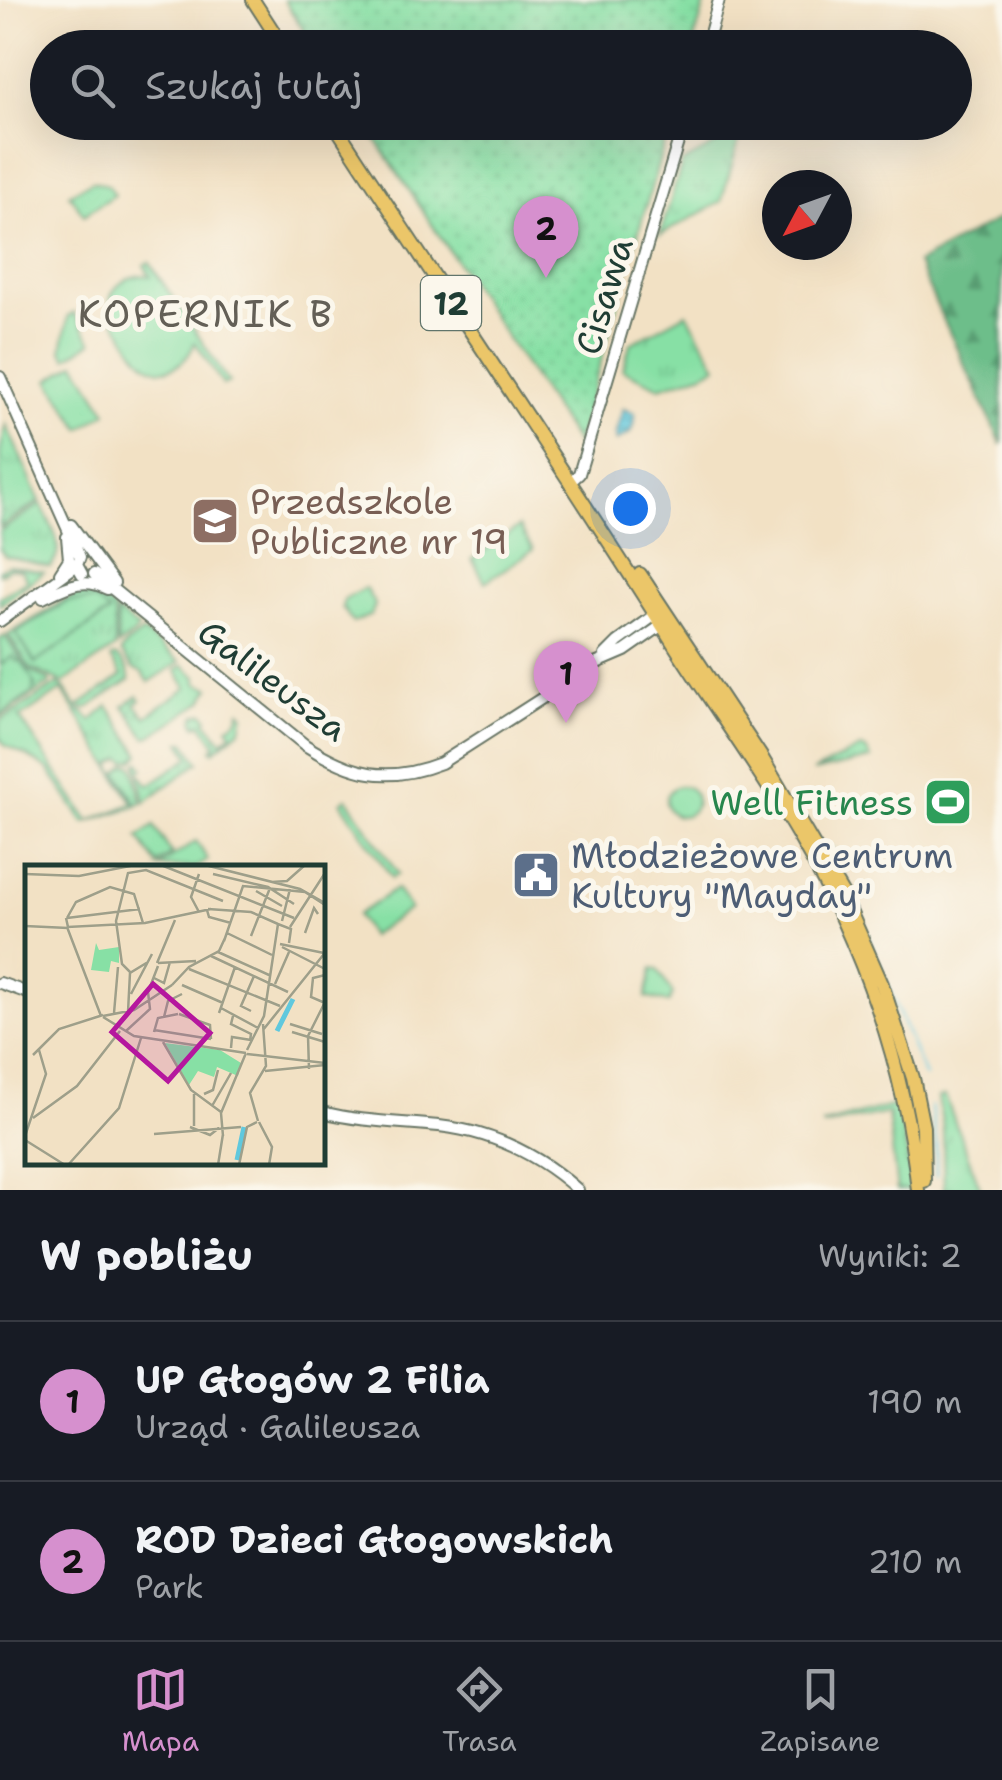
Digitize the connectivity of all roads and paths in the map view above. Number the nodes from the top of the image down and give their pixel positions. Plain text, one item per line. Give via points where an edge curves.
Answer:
1 (253, 0) edge
2 (720, 0) edge
3 (272, 30) edge
4 (711, 30) edge
5 (344, 140) edge
6 (679, 140) edge
7 (0, 377) edge
8 (570, 482) junction
9 (54, 498) junction
10 (591, 514) junction
11 (62, 519) junction
12 (87, 565) junction
13 (122, 596) junction
14 (39, 598) junction
15 (646, 598) junction
16 (134, 606) junction
17 (663, 617) junction
18 (0, 622) edge
19 (641, 625) junction
20 (648, 636) junction
21 (676, 646) junction
22 (597, 663) junction
23 (0, 983) edge
24 (25, 993) edge
25 (325, 1113) edge
26 (578, 1190) edge
27 (921, 1190) edge

1 - 3 main road
2 - 4 street
5 - 8 main road, 12
6 - 8 street, Cisawa via 579,474
7 - 9 street
8 - 10 main road, 12
9 - 11 street
9 - 12 street
10 - 15 main road, 12
10 - 17 main road, 12 via 620,544
11 - 12 street
11 - 14 street via 67,564
12 - 13 street, Galileusza
12 - 14 street
12 - 16 street, Galileusza
13 - 14 street via 80,582
13 - 16 street, Galileusza
14 - 18 street
15 - 17 main road, 12
15 - 19 street
16 - 22 street, Galileusza via 305,746 377,775 441,764
17 - 19 street, Galileusza
17 - 20 street, Galileusza
17 - 21 main road, 12
17 - 27 main road, 12 via 806,828 864,939 916,1091
19 - 22 street, Galileusza
20 - 21 street
20 - 22 street, Galileusza
21 - 27 main road, 12 via 792,825 839,912 895,1067
23 - 24 street
25 - 26 street via 491,1136 544,1163

